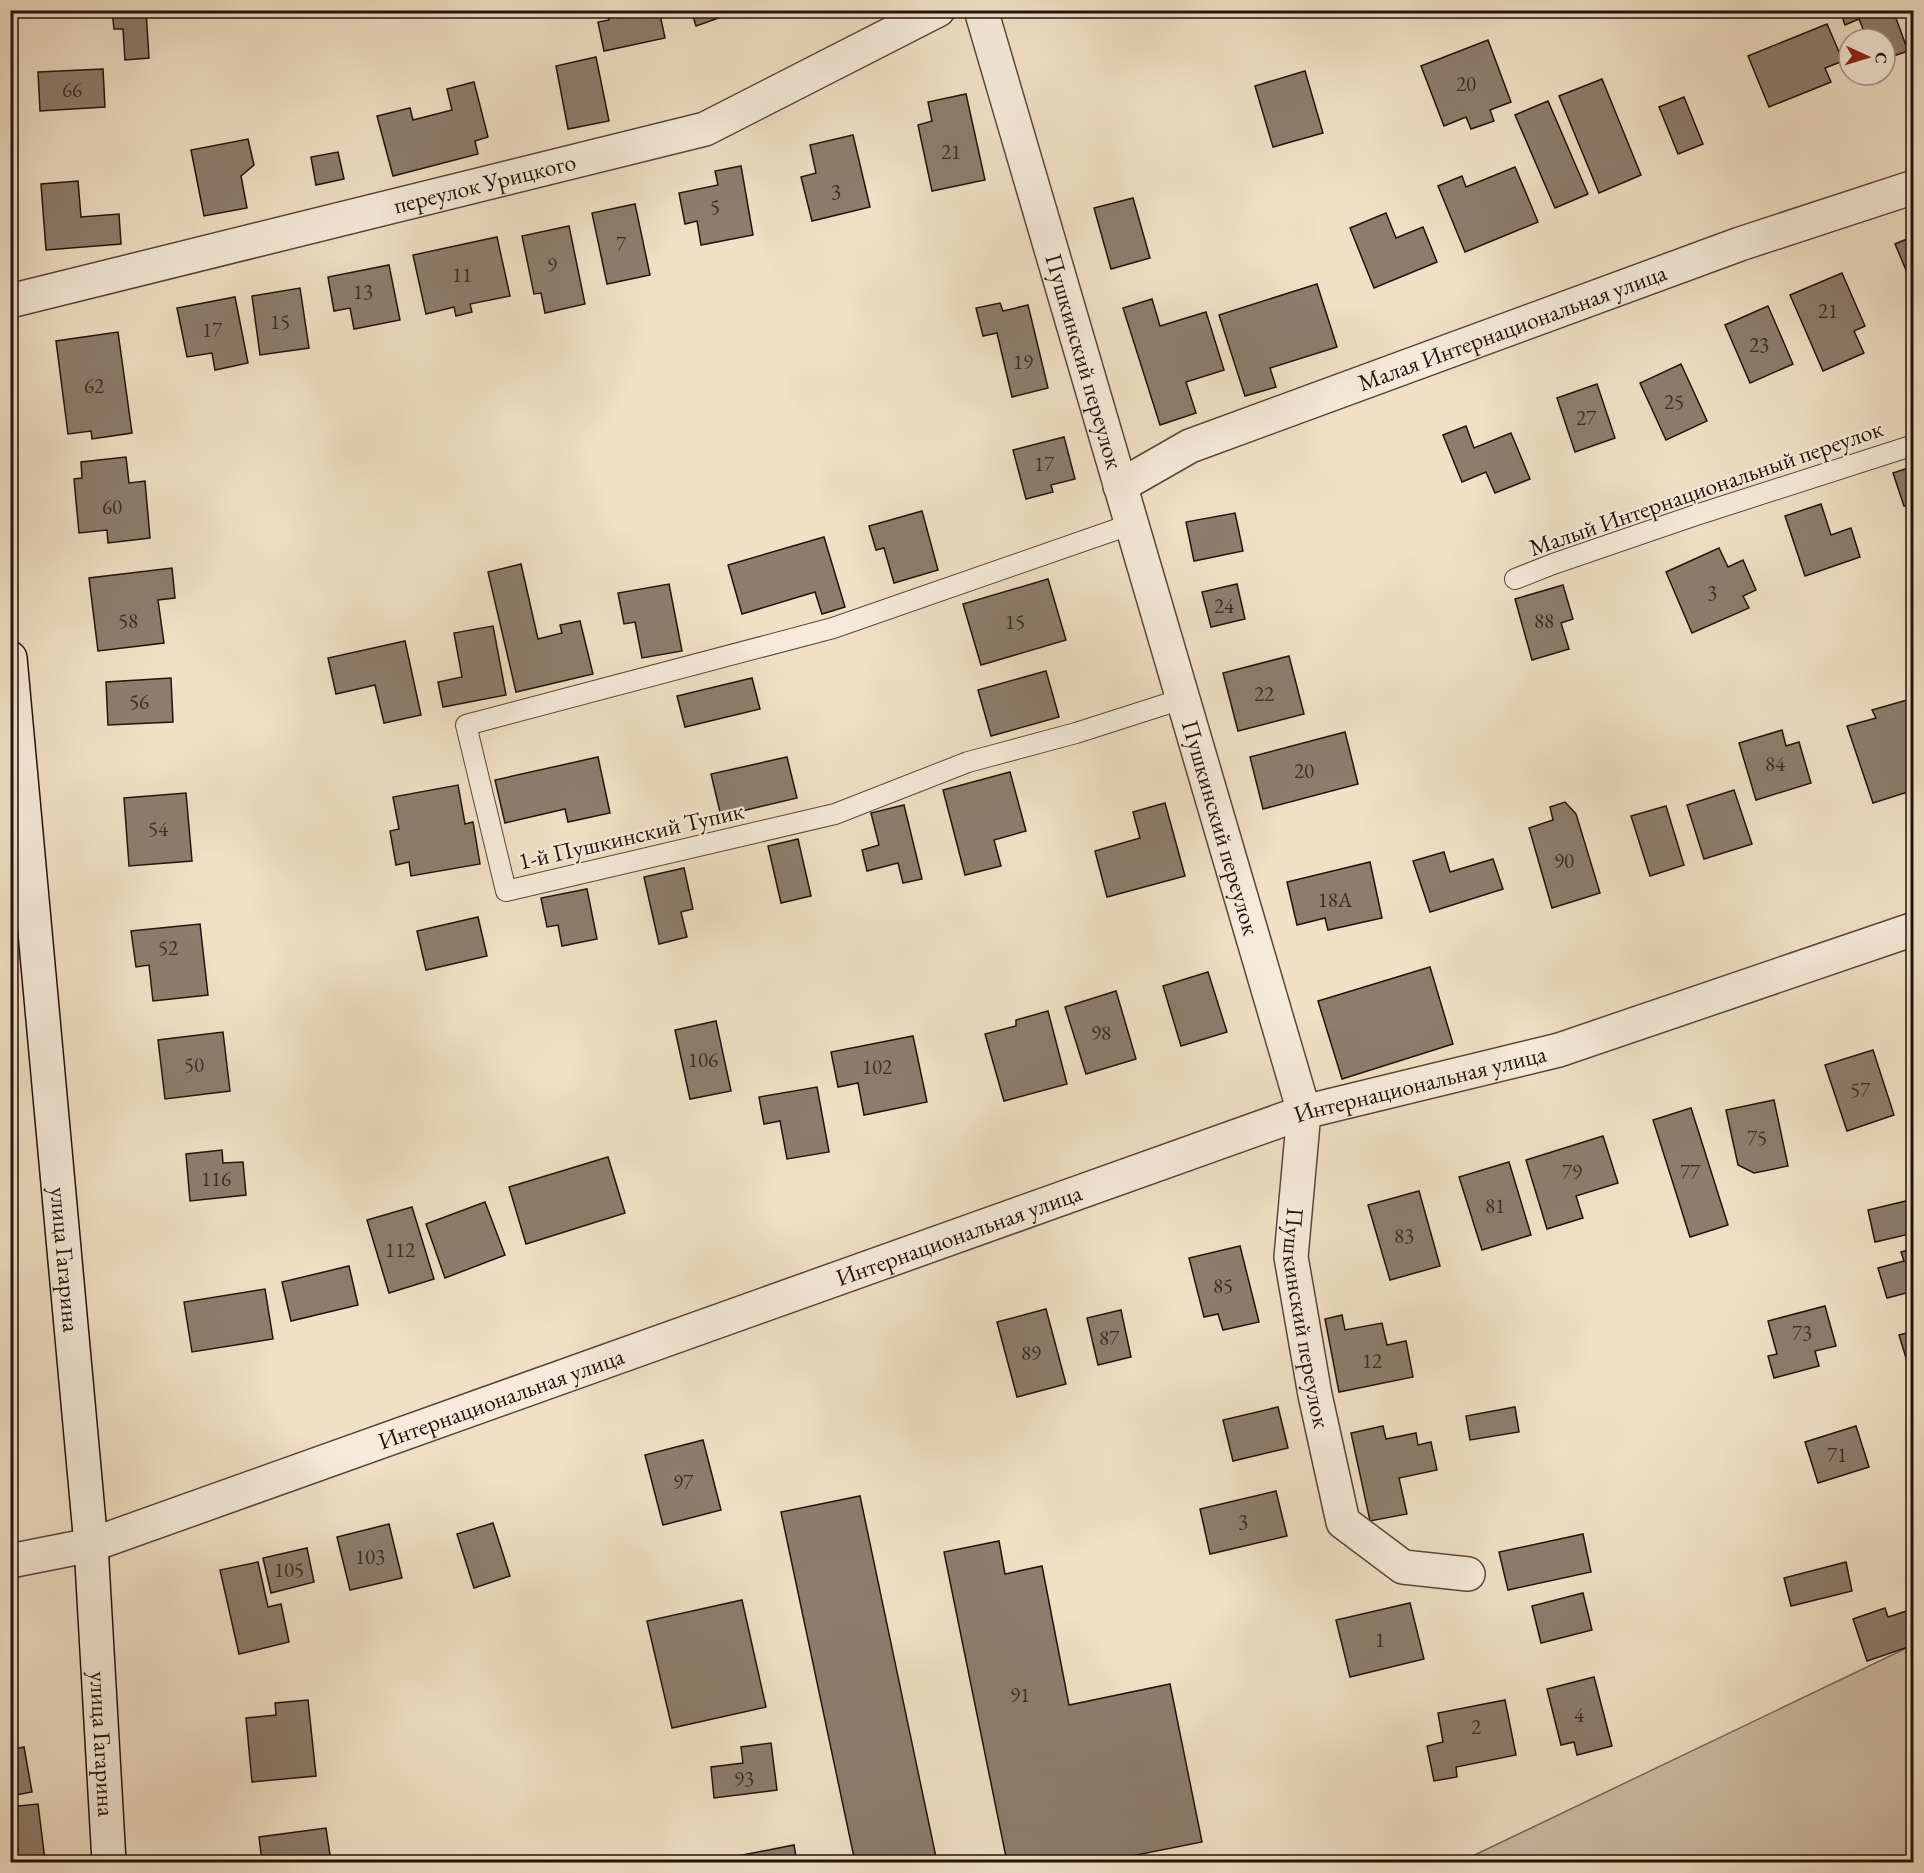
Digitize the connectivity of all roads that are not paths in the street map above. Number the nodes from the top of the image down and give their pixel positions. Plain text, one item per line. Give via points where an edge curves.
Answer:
1 (938, 10) edge
2 (981, 10) edge
3 (1914, 187) edge
4 (10, 301) edge
5 (1914, 445) edge
6 (1120, 486) junction
7 (1132, 524) junction
8 (1515, 579) dead end
9 (10, 658) edge
10 (1182, 699) junction
11 (1914, 929) edge
12 (1304, 1112) junction
13 (91, 1545) junction
14 (10, 1561) edge
15 (1468, 1574) dead end
16 (109, 1863) edge

1 - 4 street, переулок Урицкого via 705,129
2 - 6 street, Пушкинский переулок
3 - 6 street, Малая Интернациональная улица via 1740,244 1190,447
5 - 8 lane, Малый Интернациональный переулок via 1693,516
6 - 7 street, Пушкинский переулок
7 - 10 street, Пушкинский переулок
7 - 10 lane, 1-й Пушкинский Тупик via 833,628 466,725 506,891 835,814 968,762
9 - 13 street, улица Гагарина
10 - 12 street, Пушкинский переулок
11 - 12 street, Интернациональная улица via 1559,1050
12 - 13 street, Интернациональная улица
12 - 15 street, Пушкинский переулок via 1291,1257 1315,1395 1343,1522 1403,1567
13 - 14 street, Интернациональная улица
13 - 16 street, улица Гагарина

